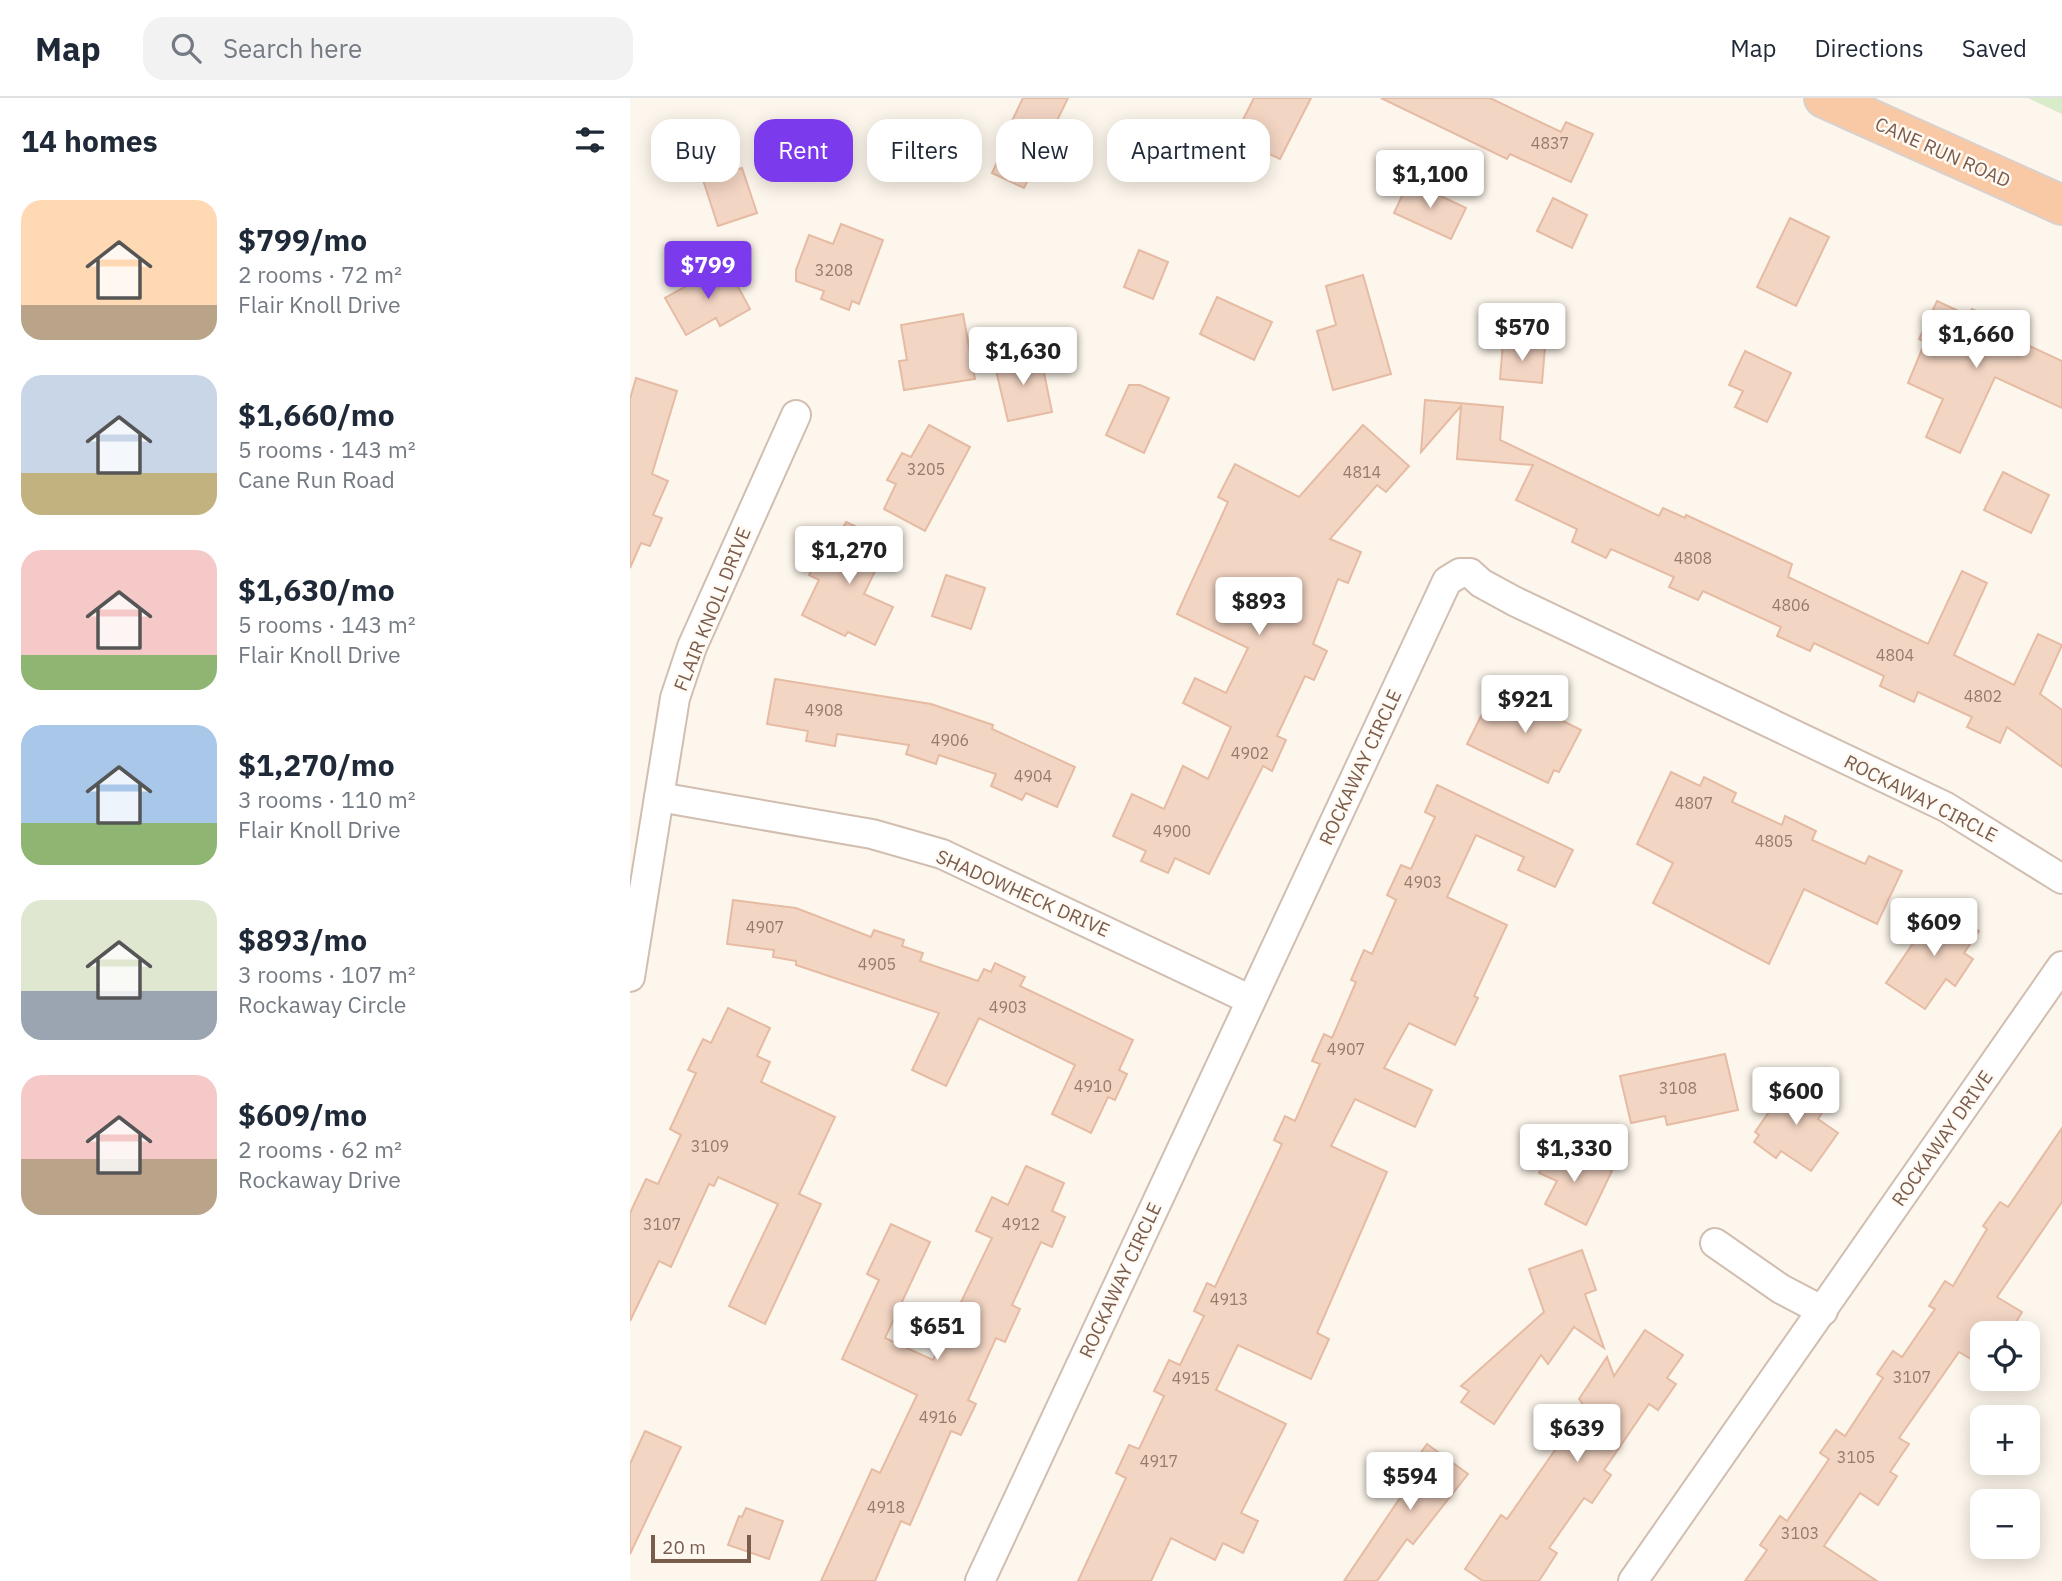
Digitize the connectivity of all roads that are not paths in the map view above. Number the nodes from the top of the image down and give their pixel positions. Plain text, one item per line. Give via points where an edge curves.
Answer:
1 (1824, 98) edge
2 (2062, 205) edge
3 (796, 415) dead end
4 (659, 797) junction
5 (2062, 880) edge
6 (2062, 966) edge
7 (630, 977) edge
8 (1251, 1000) junction
9 (1715, 1243) dead end
10 (1822, 1311) junction
11 (980, 1581) edge
12 (1633, 1581) edge

1 - 2 highway, CANE RUN ROAD
3 - 4 street, FLAIR KNOLL DRIVE via 692,647 675,698
4 - 7 street, FLAIR KNOLL DRIVE
4 - 8 street, SHADOWHECK DRIVE via 872,834 942,854
5 - 8 street, ROCKAWAY CIRCLE via 1946,807 1514,600 1470,573 1460,573 1447,581
6 - 10 street, ROCKAWAY DRIVE
8 - 11 street, ROCKAWAY CIRCLE
9 - 10 street via 1780,1289
10 - 12 street, ROCKAWAY DRIVE

